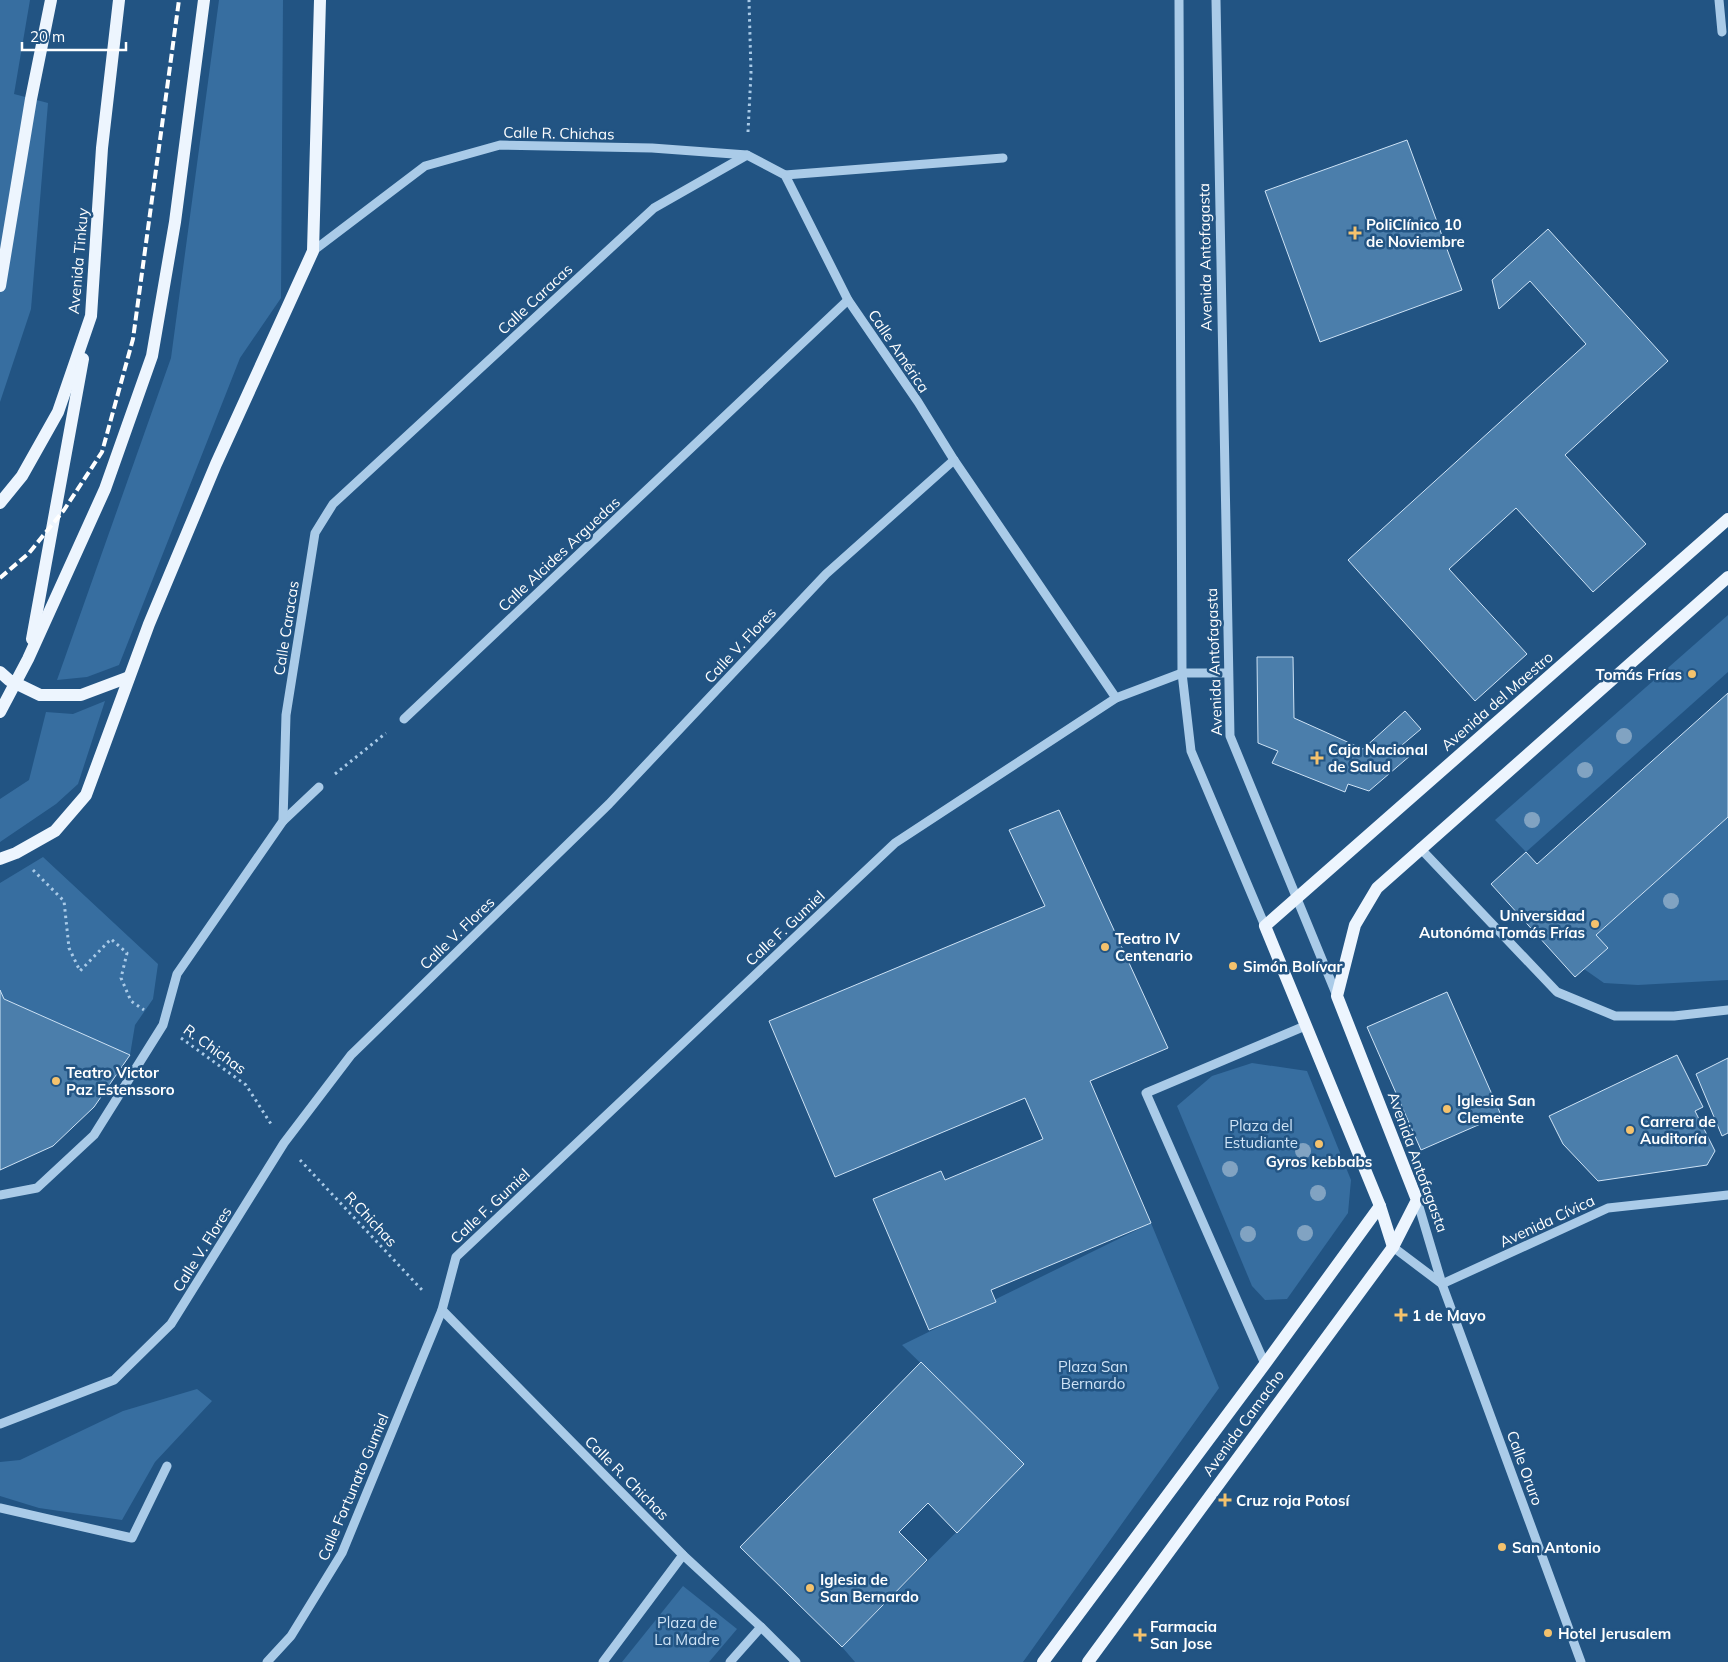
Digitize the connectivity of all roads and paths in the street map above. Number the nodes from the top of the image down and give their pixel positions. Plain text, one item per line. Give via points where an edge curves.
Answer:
1 (51, 0) edge
2 (118, 0) edge
3 (204, 0) edge
4 (320, 0) edge
5 (749, 0) edge
6 (1179, 0) edge
7 (1216, 0) edge
8 (1719, 0) edge
9 (1722, 32) dead end
10 (747, 155) junction
11 (1003, 158) dead end
12 (785, 175) junction
13 (312, 251) junction
14 (0, 286) edge
15 (848, 300) junction
16 (91, 316) junction
17 (954, 460) junction
18 (0, 503) edge
19 (1728, 519) edge
20 (1728, 577) edge
21 (28, 659) junction
22 (0, 672) edge
23 (1182, 673) junction
24 (1228, 673) junction
25 (129, 677) junction
26 (1116, 698) junction
27 (0, 712) edge
28 (404, 719) joint
29 (319, 787) joint
30 (283, 822) junction
31 (1420, 848) junction
32 (16, 852) junction
33 (0, 859) edge
34 (1296, 900) junction
35 (1265, 926) junction
36 (1337, 996) junction
37 (1728, 1010) edge
38 (163, 1025) junction
39 (1305, 1026) junction
40 (284, 1143) junction
41 (0, 1194) edge
42 (1728, 1195) edge
43 (1417, 1200) junction
44 (1380, 1206) junction
45 (1393, 1247) junction
46 (1442, 1284) junction
47 (442, 1310) junction
48 (1265, 1364) junction
49 (0, 1424) edge
50 (166, 1466) dead end
51 (0, 1508) edge
52 (683, 1555) junction
53 (761, 1627) junction
54 (267, 1662) edge
55 (603, 1662) edge
56 (730, 1662) edge
57 (796, 1662) edge
58 (1043, 1662) edge
59 (1088, 1662) edge
60 (1581, 1662) edge

1 - 14 main road
2 - 16 main road, Avenida Tinkuy via 102,148
3 - 21 main road via 175,222 152,356 105,489
4 - 13 main road
5 - 10 path via 751,73
6 - 23 street, Avenida Antofagasta
7 - 24 street, Avenida Antofagasta
8 - 9 street
10 - 12 street
10 - 13 street, Calle R. Chichas via 652,148 500,145 425,166
10 - 30 street, Calle Caracas via 654,208 333,504 315,533 310,562 286,715
11 - 12 street
12 - 15 street, Calle América
13 - 25 main road via 216,464
15 - 17 street, Calle América
15 - 28 street, Calle Alcides Arguedas
16 - 18 main road, Avenida Tinkuy via 58,412 22,476
16 - 21 main road
17 - 26 street, Calle América
17 - 40 street, Calle V. Flores via 826,574 609,804 351,1055
19 - 34 main road, Avenida del Maestro
20 - 31 main road
21 - 27 main road
22 - 25 main road, bridge via 40,695 81,696
23 - 24 street, Calle F. Gumiel
23 - 26 street, Calle F. Gumiel
23 - 35 street, Avenida Antofagasta via 1191,751
24 - 34 street, Avenida Antofagasta via 1230,736
25 - 32 main road via 86,795 55,831
26 - 47 street, Calle F. Gumiel via 895,843 456,1257
28 - 29 path
29 - 30 street
30 - 38 street via 177,974
31 - 36 main road via 1377,888 1355,925
31 - 37 street via 1557,992 1615,1016 1674,1016
32 - 33 main road
32 - 38 path via 64,901 69,948 80,971 111,939 127,953 121,978 131,1001
34 - 35 main road, Avenida del Maestro
34 - 36 street, Avenida Antofagasta
35 - 39 main road, Avenida Antofagasta
36 - 43 main road, Avenida Antofagasta
38 - 40 path, R. Chichas via 246,1085
38 - 41 street via 94,1135 37,1188
39 - 44 main road, Avenida Antofagasta
39 - 48 street via 1146,1093
40 - 47 path, R.Chichas
40 - 49 street, Calle V. Flores via 171,1324 157,1338 114,1380
42 - 46 street, Avenida Cívica via 1608,1208
43 - 45 main road, Avenida Camacho
43 - 46 street, Avenida Antofagasta
44 - 45 main road, Avenida Antofagasta
44 - 48 main road, Avenida Camacho
45 - 46 street
45 - 59 main road, Avenida Camacho
46 - 60 street, Calle Oruro
47 - 52 street, Calle R. Chichas
47 - 54 street, Calle Fortunato Gumiel via 342,1553 291,1636
48 - 58 main road, Avenida Camacho
50 - 51 street via 132,1538
52 - 53 street, Calle R. Chichas
52 - 55 street
53 - 56 street
53 - 57 street, Calle R. Chichas

